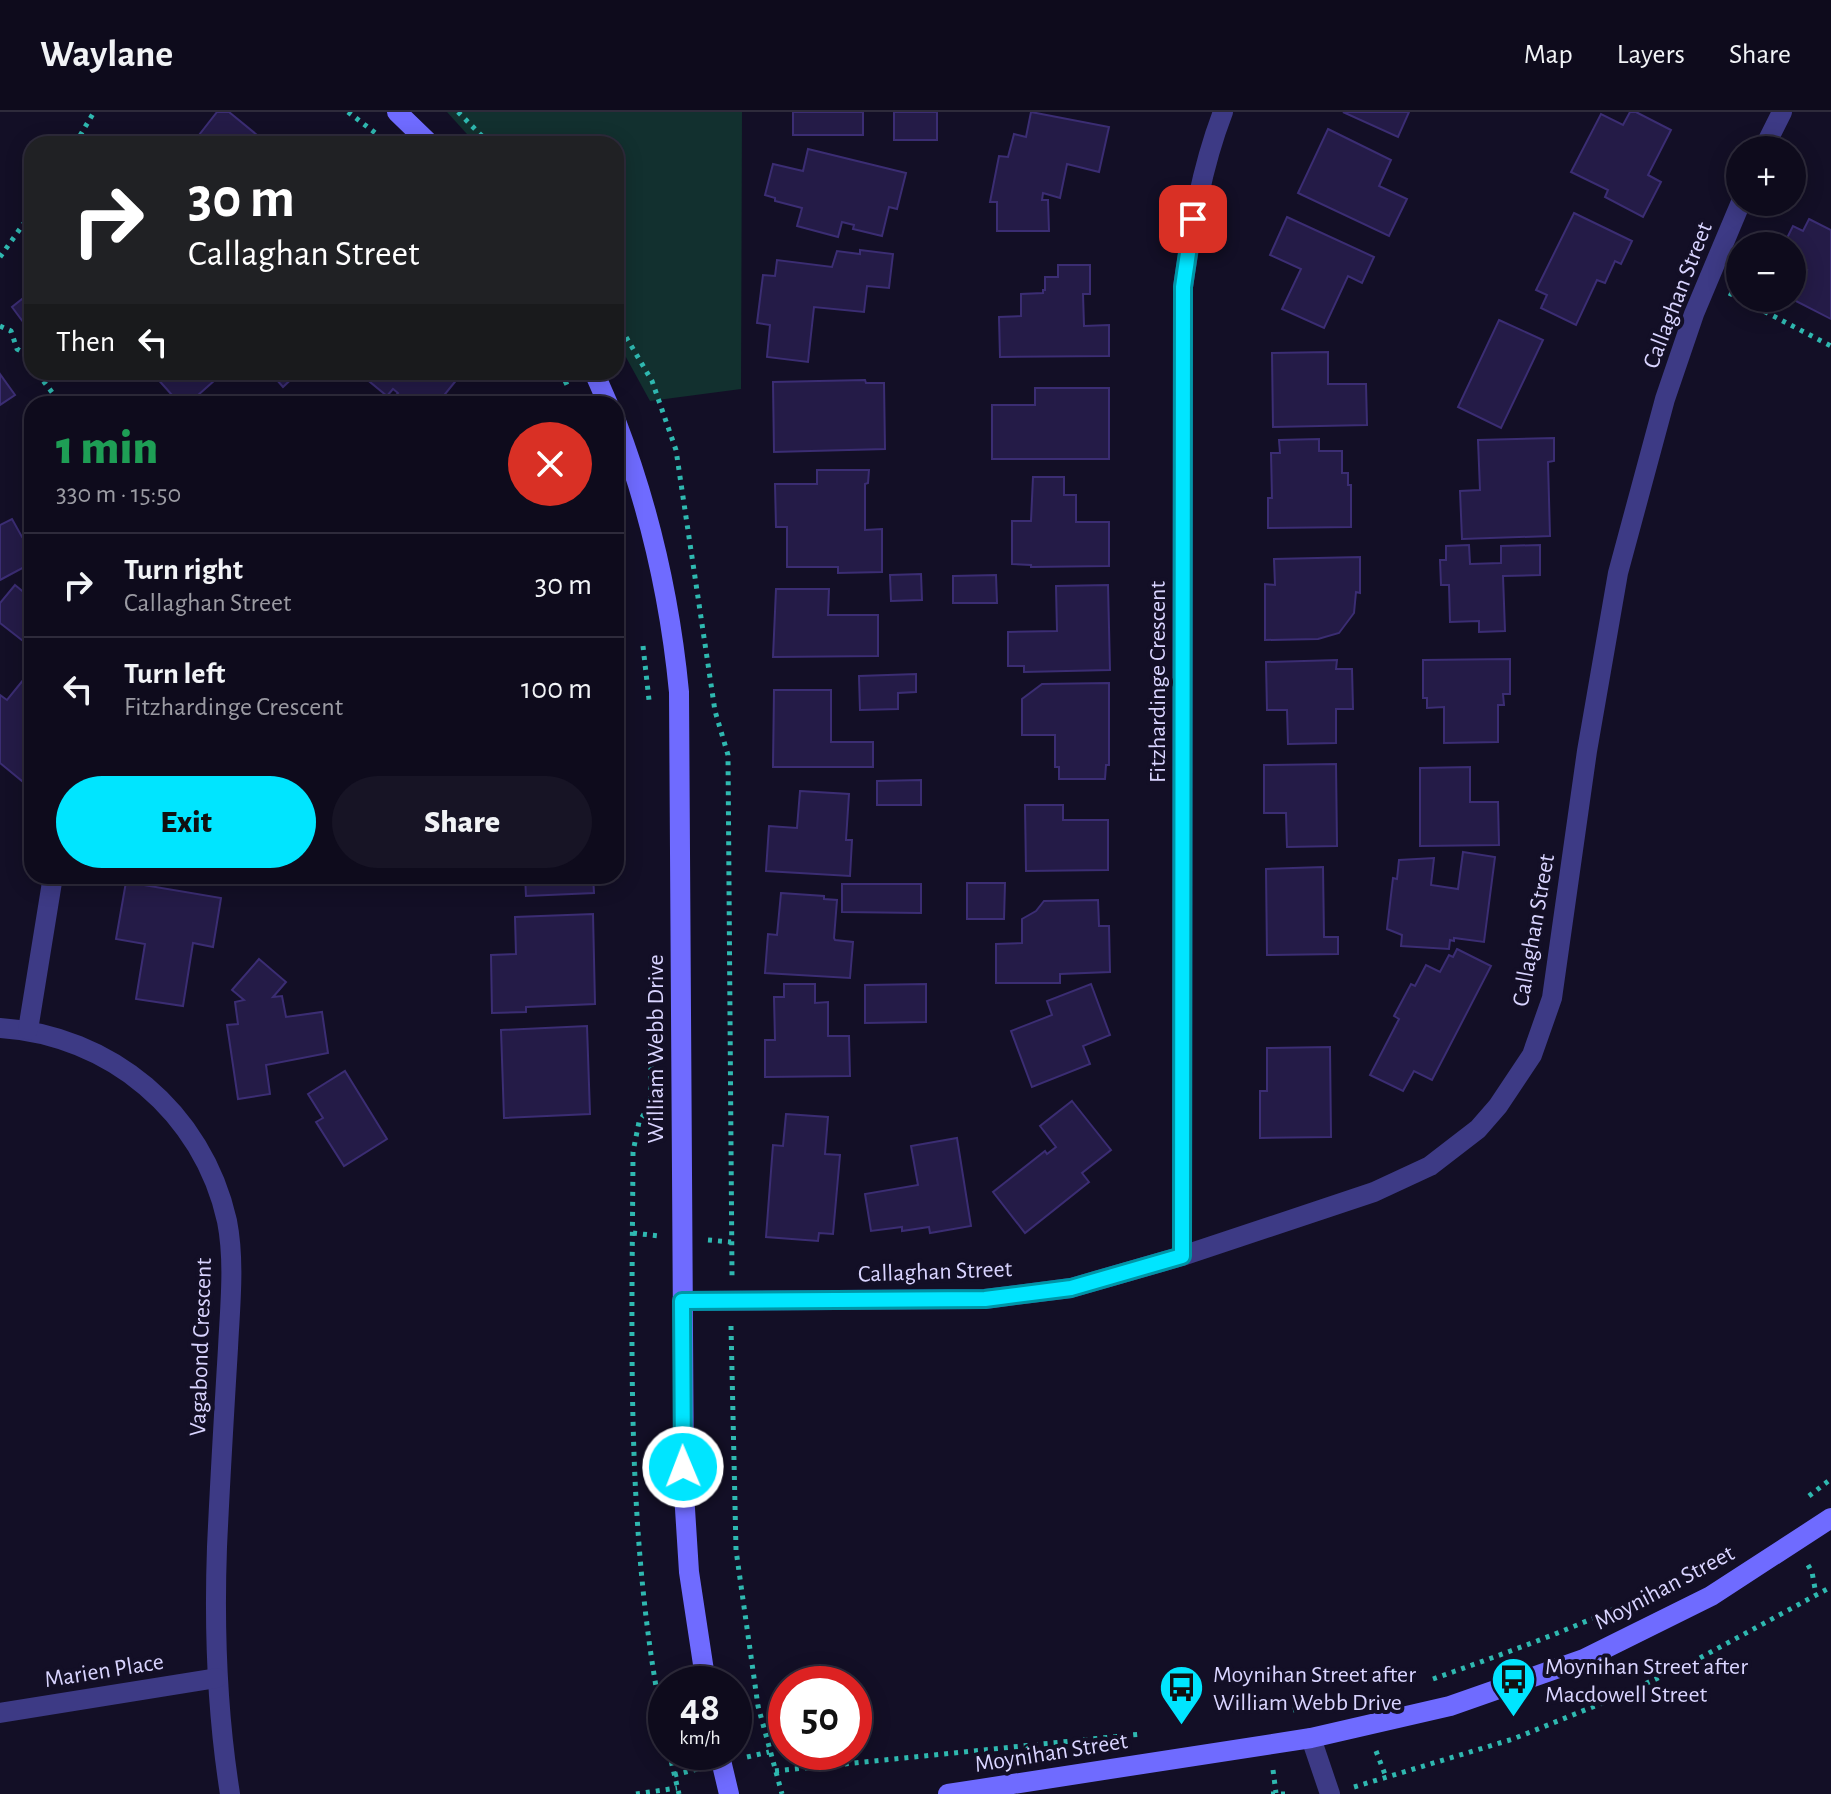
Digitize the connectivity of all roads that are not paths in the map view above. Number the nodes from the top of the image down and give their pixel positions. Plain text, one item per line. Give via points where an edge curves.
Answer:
1 (397, 112) edge
2 (1223, 112) edge
3 (1782, 112) edge
4 (422, 136) edge
5 (1770, 136) edge
6 (1735, 216) edge
7 (624, 445) edge
8 (52, 884) edge
9 (0, 1028) edge
10 (28, 1030) junction
11 (1182, 1256) junction
12 (682, 1301) junction
13 (1831, 1519) edge
14 (703, 1666) edge
15 (217, 1678) junction
16 (0, 1713) edge
17 (1311, 1738) junction
18 (723, 1770) edge
19 (1330, 1793) edge
20 (230, 1794) edge
21 (729, 1794) edge
22 (948, 1794) edge

1 - 4 main road
2 - 11 street, Fitzhardinge Crescent via 1197,196 1183,287
3 - 5 street
6 - 11 street, Callaghan Street via 1665,399 1618,573 1558,968 1532,1055 1478,1129 1430,1166 1374,1192
7 - 12 main road, William Webb Drive via 651,524 674,635 679,692
8 - 10 street
9 - 10 street, Vagabond Crescent
10 - 15 street, Vagabond Crescent via 84,1047 135,1077 195,1142 219,1195 227,1223 231,1281 217,1548
11 - 12 street, Callaghan Street via 1071,1288 985,1299
12 - 14 main road, William Webb Drive via 684,1493
13 - 17 main road, Moynihan Street via 1711,1596 1584,1659 1450,1706
15 - 16 street, Marien Place
15 - 20 street, Vagabond Crescent
17 - 19 street
17 - 22 main road, Moynihan Street
18 - 21 main road

